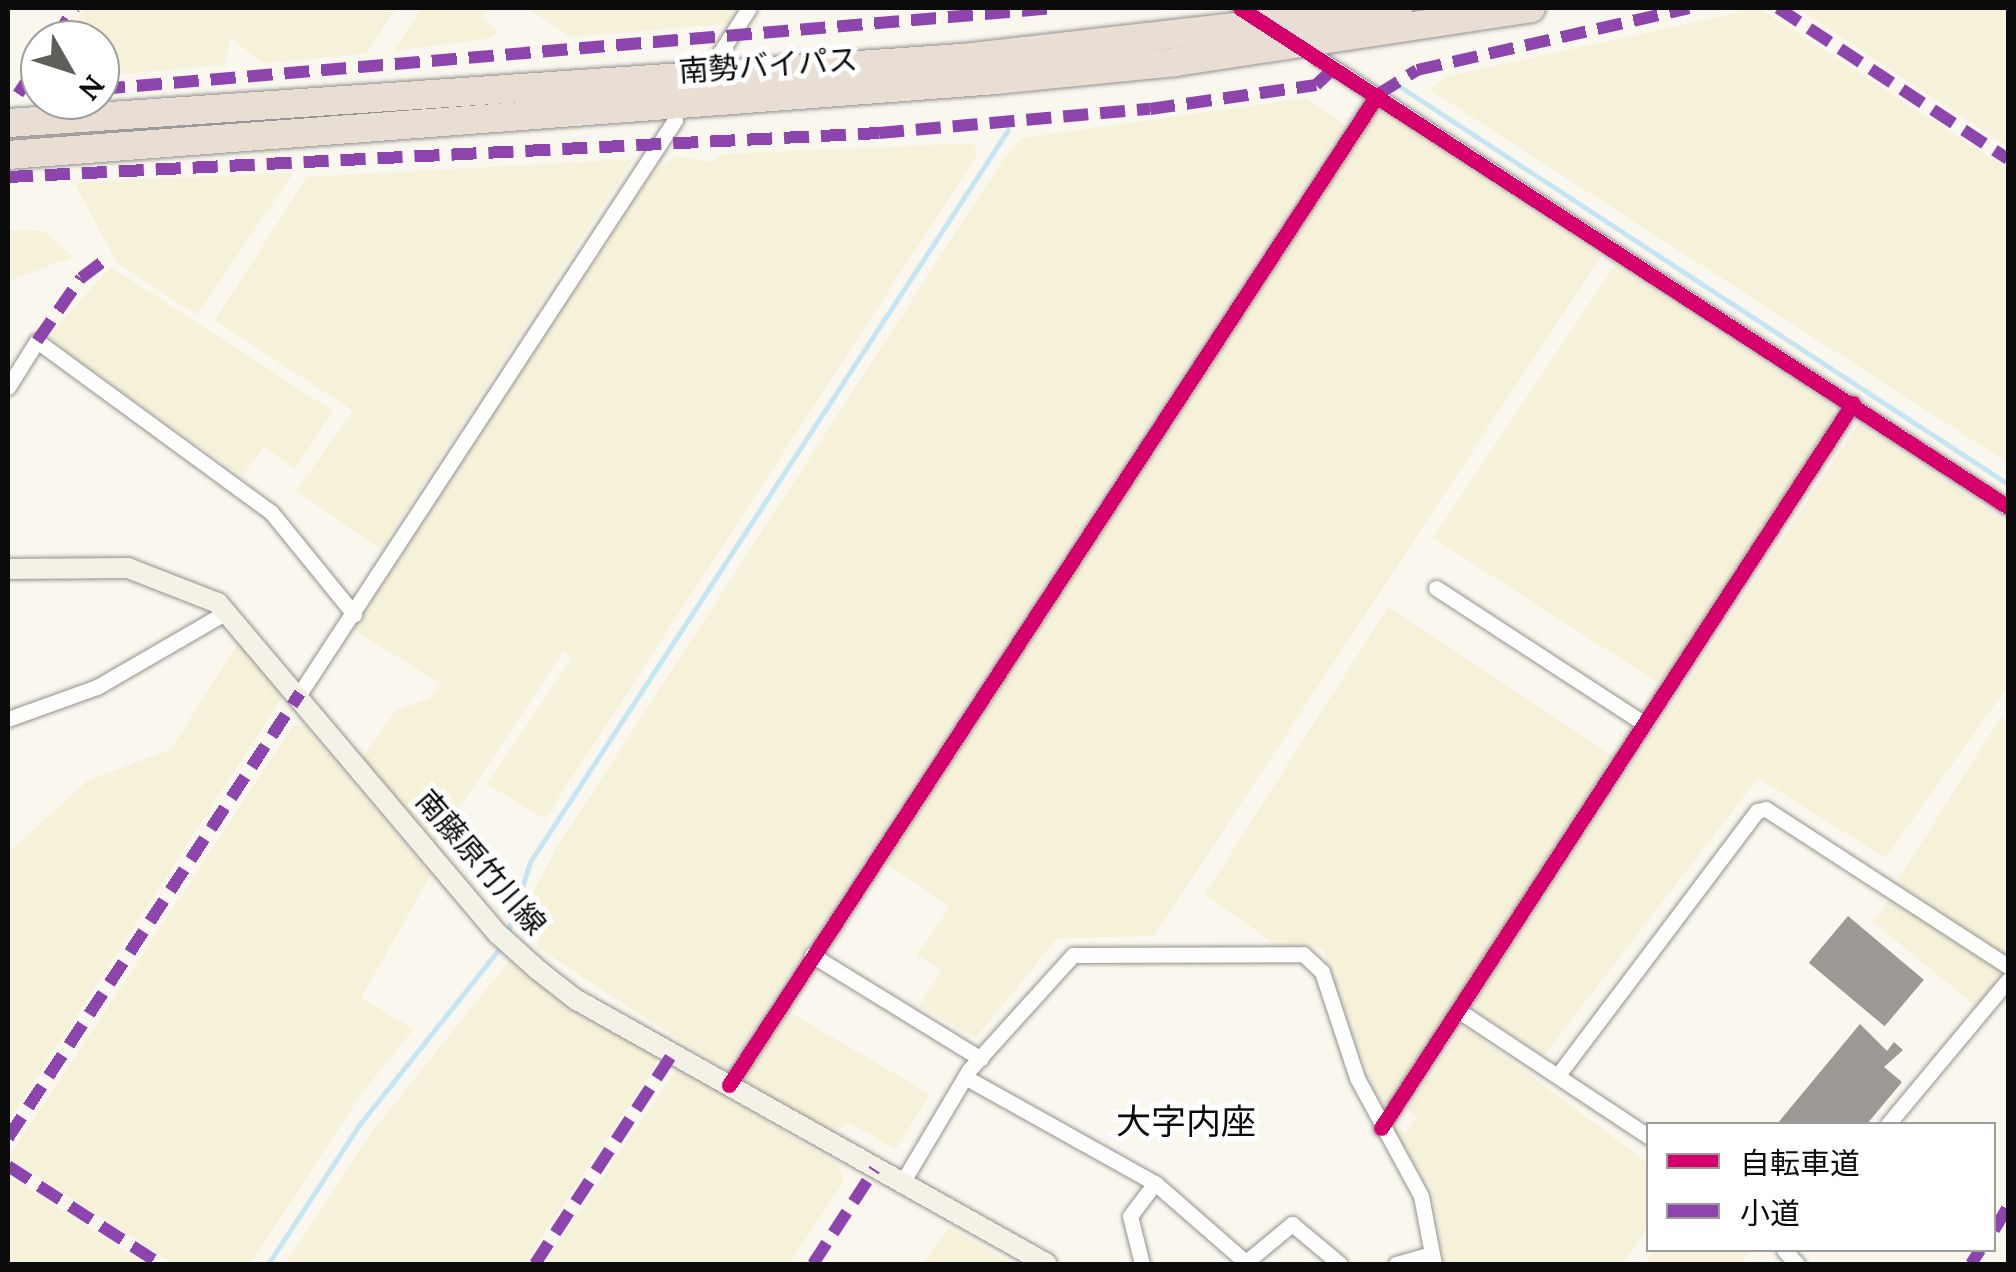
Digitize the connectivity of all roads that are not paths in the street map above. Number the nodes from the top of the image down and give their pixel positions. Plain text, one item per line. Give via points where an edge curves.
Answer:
1 (749, 8) edge
2 (1398, 8) edge
3 (1531, 8) edge
4 (1317, 57) dead end
5 (714, 62) dead end
6 (1376, 95) junction
7 (676, 120) dead end
8 (8, 123) edge
9 (8, 155) edge
10 (8, 386) edge
11 (1853, 404) junction
12 (2008, 507) edge
13 (8, 569) edge
14 (1436, 588) dead end
15 (228, 612) junction
16 (354, 614) junction
17 (300, 693) junction
18 (8, 720) edge
19 (1645, 724) junction
20 (812, 955) junction
21 (2008, 966) edge
22 (2008, 980) edge
23 (1459, 1011) junction
24 (981, 1058) junction
25 (1558, 1075) junction
26 (965, 1077) junction
27 (729, 1084) junction
28 (1890, 1122) edge
29 (1381, 1128) junction
30 (1646, 1135) edge
31 (902, 1183) junction
32 (1155, 1183) junction
33 (1432, 1259) edge
34 (1246, 1263) edge
35 (1046, 1264) edge
36 (1142, 1264) edge
37 (1340, 1264) edge
38 (1396, 1264) edge

1 - 5 street
2 - 8 highway, 南勢バイパス via 924,61
3 - 9 highway, 南勢バイパス via 996,80
4 - 6 street
6 - 11 street
6 - 20 street
7 - 16 street
10 - 16 street via 37,341 271,512
11 - 12 street
11 - 19 street
13 - 15 main road, 南藤原竹川線 via 128,568 192,587
14 - 19 street
15 - 17 main road, 南藤原竹川線
15 - 18 street via 96,687
16 - 17 street
17 - 27 main road, 南藤原竹川線 via 504,940 575,998
19 - 23 street
20 - 24 street
20 - 27 street
21 - 25 street via 1766,810 1757,811
22 - 28 street
23 - 25 street
23 - 29 street
24 - 26 street
24 - 29 street via 1073,955 1304,954 1322,972
25 - 30 street
26 - 31 street
26 - 32 street
27 - 31 main road, 南藤原竹川線
29 - 33 street via 1420,1196
31 - 35 main road, 南藤原竹川線
32 - 34 street
32 - 36 street via 1130,1216
33 - 38 street
34 - 37 street via 1292,1224

